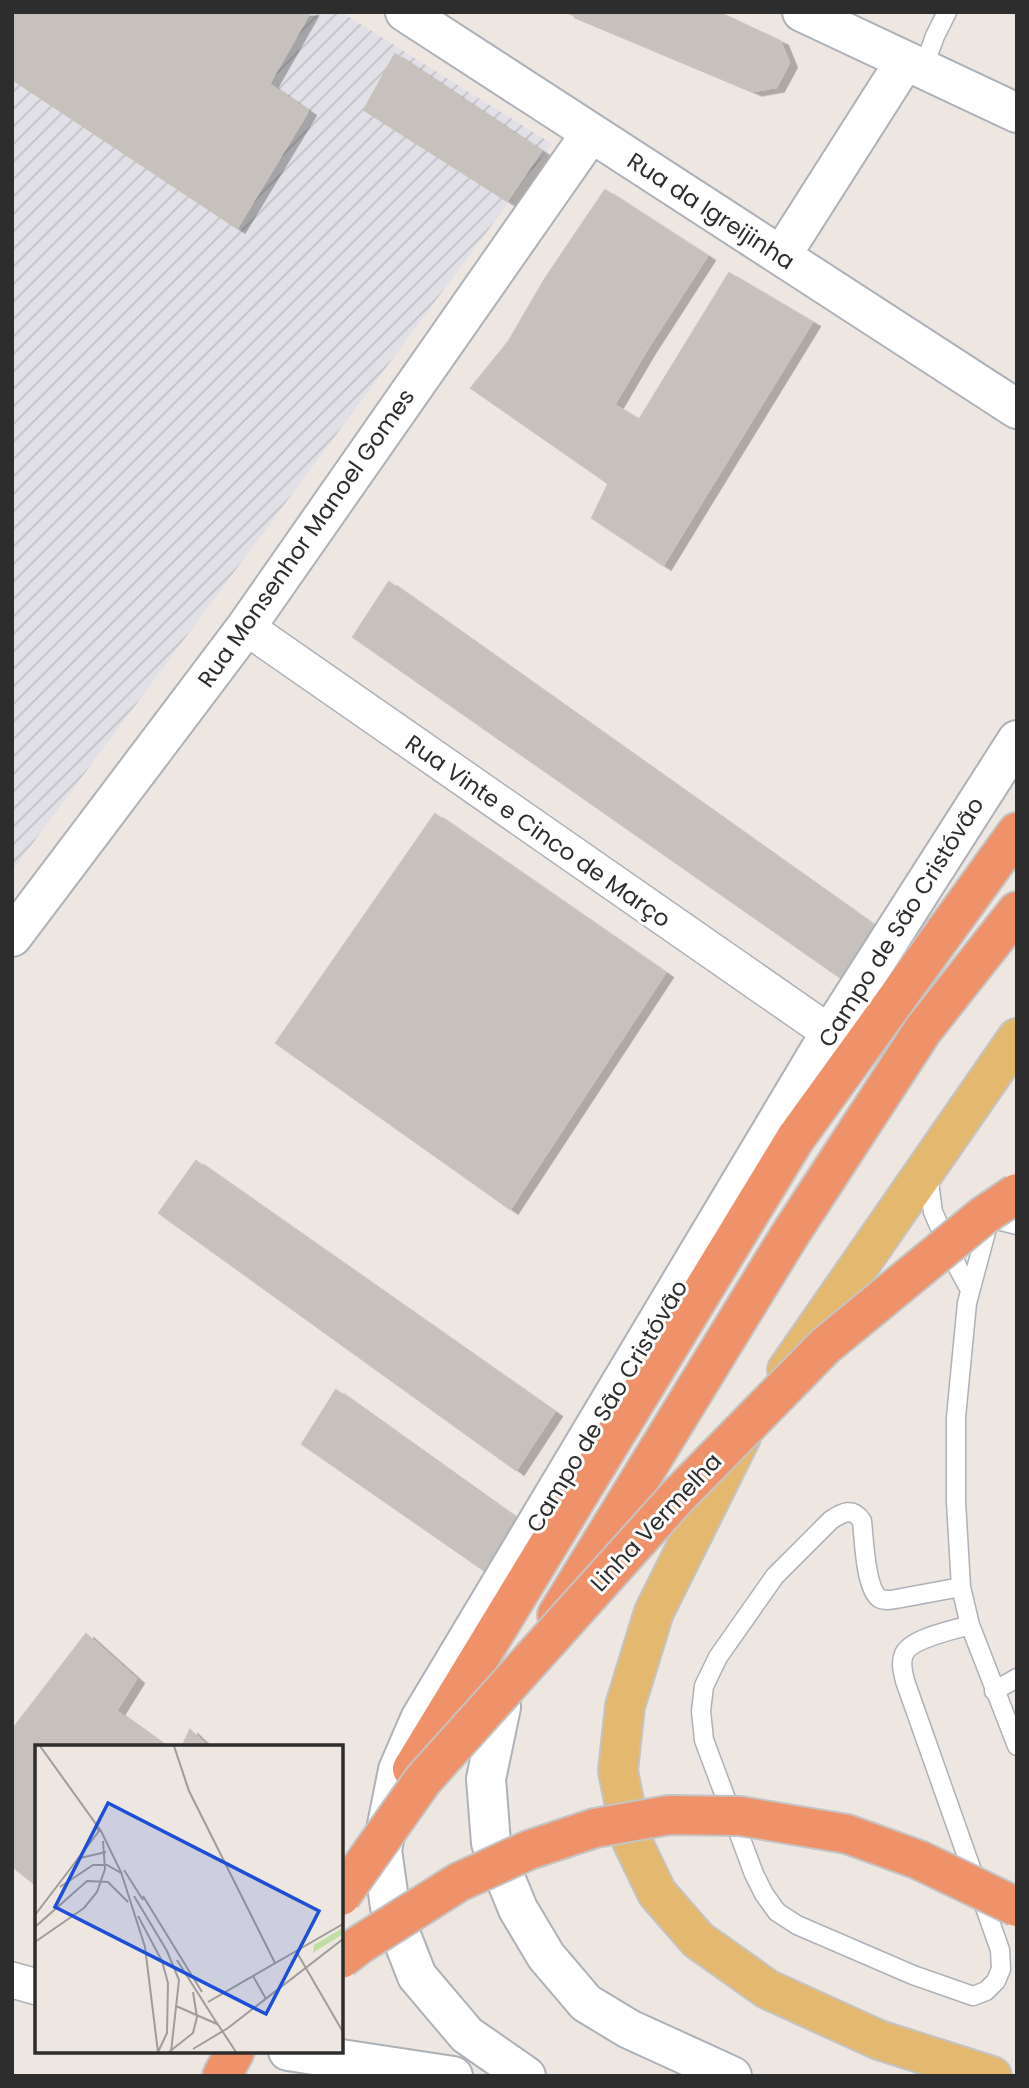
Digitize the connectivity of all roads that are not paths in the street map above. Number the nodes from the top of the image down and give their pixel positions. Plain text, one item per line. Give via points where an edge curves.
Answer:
1 (802, 12) edge
2 (947, 12) edge
3 (409, 13) edge
4 (914, 65) junction
5 (1017, 113) edge
6 (591, 133) junction
7 (781, 256) junction
8 (1017, 409) edge
9 (246, 627) junction
10 (1017, 740) edge
11 (1017, 832) edge
12 (1017, 911) edge
13 (12, 937) edge
14 (830, 1033) junction
15 (1017, 1038) edge
16 (927, 1168) junction
17 (1017, 1174) edge
18 (1017, 1193) edge
19 (989, 1218) junction
20 (1017, 1225) edge
21 (970, 1290) junction
22 (961, 1587) junction
23 (970, 1625) junction
24 (1017, 1678) edge
25 (994, 1691) junction
26 (501, 1707) joint
27 (1017, 1746) edge
28 (412, 1769) junction
29 (343, 1865) edge
30 (343, 1893) edge
31 (1017, 1907) edge
32 (343, 1957) edge
33 (12, 1980) edge
34 (35, 1986) edge
35 (215, 2053) edge
36 (234, 2053) edge
37 (252, 2053) edge
38 (301, 2053) edge
39 (203, 2076) edge
40 (222, 2076) edge
41 (241, 2076) edge
42 (453, 2076) edge
43 (526, 2076) edge
44 (733, 2076) edge
45 (992, 2076) edge

1 - 4 street
2 - 4 lane
3 - 6 street, Rua da Igreijinha
4 - 5 street
4 - 7 street
6 - 7 street, Rua da Igreijinha
6 - 9 street, Rua Monsenhor Manoel Gomes
7 - 8 street, Rua da Igreijinha
9 - 13 street, Rua Monsenhor Manoel Gomes
9 - 14 street, Rua Vinte e Cinco de Março
10 - 14 street, Campo de São Cristóvão
11 - 28 highway via 795,1139
12 - 26 highway via 923,1030 789,1236
14 - 43 street, Campo de São Cristóvão via 420,1719 398,1770 382,1850 390,1907 417,1976 467,2035
15 - 16 main road
16 - 21 lane via 933,1212
16 - 45 main road via 738,1442 654,1612 625,1706 618,1771 632,1841 657,1893 698,1940 767,1989 879,2040
17 - 19 lane
17 - 28 highway, Linha Vermelha via 815,1335 667,1487
18 - 30 highway, Linha Vermelha, bridge via 825,1346 677,1497 423,1780
19 - 20 lane
19 - 21 lane
21 - 22 lane via 956,1418
22 - 23 lane
22 - 23 lane via 880,1598 869,1577 862,1521 857,1513 840,1514 775,1576 718,1657 704,1686 701,1711 704,1740 754,1874 778,1912 797,1925 912,1975 973,1996 986,1992 996,1981 1000,1950 901,1665 908,1647 918,1641
23 - 25 lane
24 - 25 lane
25 - 27 lane
26 - 44 street via 486,1779 491,1843 518,1909 546,1956 586,2003 629,2029
28 - 29 highway, Linha Vermelha
31 - 32 highway, bridge via 919,1860 847,1834 740,1816 669,1815 595,1828 529,1850 459,1882
33 - 34 street
35 - 39 highway
36 - 40 highway
37 - 41 street
38 - 42 street

